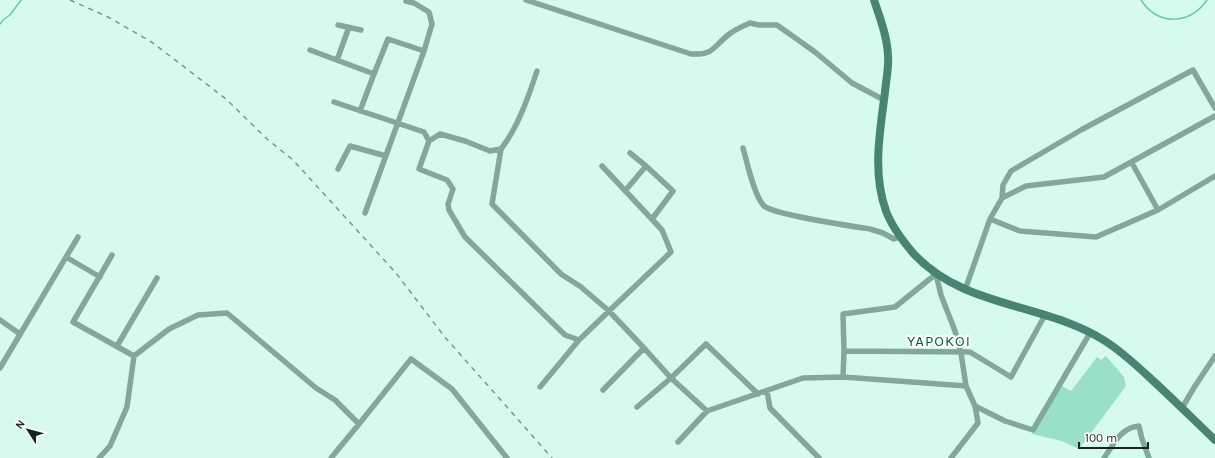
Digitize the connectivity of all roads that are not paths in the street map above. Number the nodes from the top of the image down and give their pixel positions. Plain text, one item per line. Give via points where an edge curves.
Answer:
1 (526, 0) edge
2 (874, 0) edge
3 (406, 2) dead end
4 (338, 25) dead end
5 (349, 27) junction
6 (361, 30) dead end
7 (310, 50) dead end
8 (424, 51) junction
9 (337, 60) junction
10 (537, 71) dead end
11 (374, 74) junction
12 (884, 100) junction
13 (334, 102) dead end
14 (1215, 108) edge
15 (360, 111) junction
16 (1215, 116) edge
17 (398, 124) junction
18 (429, 141) junction
19 (743, 148) dead end
20 (501, 149) junction
21 (630, 153) dead end
22 (386, 156) junction
23 (1132, 163) junction
24 (602, 166) dead end
25 (646, 166) junction
26 (338, 169) dead end
27 (1215, 176) edge
28 (625, 191) junction
29 (1002, 198) junction
30 (1158, 210) junction
31 (365, 213) dead end
32 (652, 219) junction
33 (990, 219) junction
34 (78, 237) dead end
35 (900, 237) junction
36 (112, 255) dead end
37 (66, 257) junction
38 (936, 274) junction
39 (100, 277) junction
40 (157, 278) dead end
41 (965, 290) junction
42 (609, 311) junction
43 (1045, 315) junction
44 (0, 320) edge
45 (1090, 333) junction
46 (20, 334) junction
47 (578, 340) junction
48 (117, 346) junction
49 (644, 348) junction
50 (844, 351) junction
51 (961, 353) junction
52 (134, 356) junction
53 (1215, 356) edge
54 (0, 368) edge
55 (843, 377) junction
56 (671, 378) junction
57 (966, 386) junction
58 (540, 387) dead end
59 (603, 390) dead end
60 (767, 391) junction
61 (758, 394) junction
62 (975, 406) junction
63 (637, 407) dead end
64 (1182, 408) junction
65 (707, 411) junction
66 (359, 424) junction
67 (1215, 440) edge
68 (678, 442) dead end
69 (99, 458) edge
70 (331, 458) edge
71 (507, 458) edge
72 (819, 458) edge
73 (951, 458) edge
74 (1104, 458) edge
75 (1149, 458) edge

1 - 12 street via 691,54 712,51 728,35 750,23 777,24 852,83
2 - 12 street via 888,56
3 - 8 street via 429,12 432,24
4 - 5 street
5 - 6 street
5 - 9 street
7 - 9 street
8 - 11 street via 388,39
8 - 17 street
9 - 11 street
10 - 20 street via 509,140
11 - 15 street
12 - 35 street via 878,156 880,182 886,210
13 - 15 street
14 - 29 street via 1193,70 1011,171 1003,185
15 - 17 street
16 - 23 street
17 - 18 street via 424,132
17 - 22 street
18 - 20 street via 440,134 490,151
18 - 47 street via 419,169 447,180 453,189 448,204 449,210 465,236 565,336
19 - 35 street via 757,197 765,206 780,212 883,232 894,239
20 - 42 street via 492,204 561,274
21 - 25 street
22 - 26 street via 350,146
22 - 31 street
23 - 29 street via 1104,177 1026,186
23 - 30 street
24 - 28 street
25 - 28 street
25 - 32 street via 673,191
27 - 30 street
28 - 32 street
29 - 33 street
30 - 33 street via 1096,237 1020,231
32 - 42 street via 662,230 671,252
33 - 41 street
34 - 37 street
35 - 38 street
36 - 39 street
37 - 39 street
37 - 46 street
38 - 41 street
38 - 50 street via 896,307 843,314
38 - 51 street
39 - 48 street via 73,322
40 - 48 street
41 - 43 street
42 - 47 street
42 - 49 street
43 - 45 street via 1066,321
43 - 51 street via 1011,377 970,352
44 - 46 street
45 - 62 street via 1033,430 1005,421
45 - 64 street via 1125,355
46 - 54 street
47 - 58 street
48 - 52 street
49 - 56 street
49 - 59 street
50 - 51 street
50 - 55 street
51 - 57 street
52 - 66 street via 169,329 198,315 227,312 316,388 335,400
52 - 69 street via 127,407 110,446
53 - 64 street
55 - 57 street
55 - 60 street via 803,378
56 - 61 street via 706,344
56 - 63 street
56 - 65 street
57 - 62 street
60 - 61 street
60 - 72 street via 770,408
61 - 65 street
62 - 73 street via 978,423
64 - 67 street
65 - 68 street
66 - 70 street
66 - 71 street via 411,359 452,388
74 - 75 street via 1119,435 1131,427 1139,426

